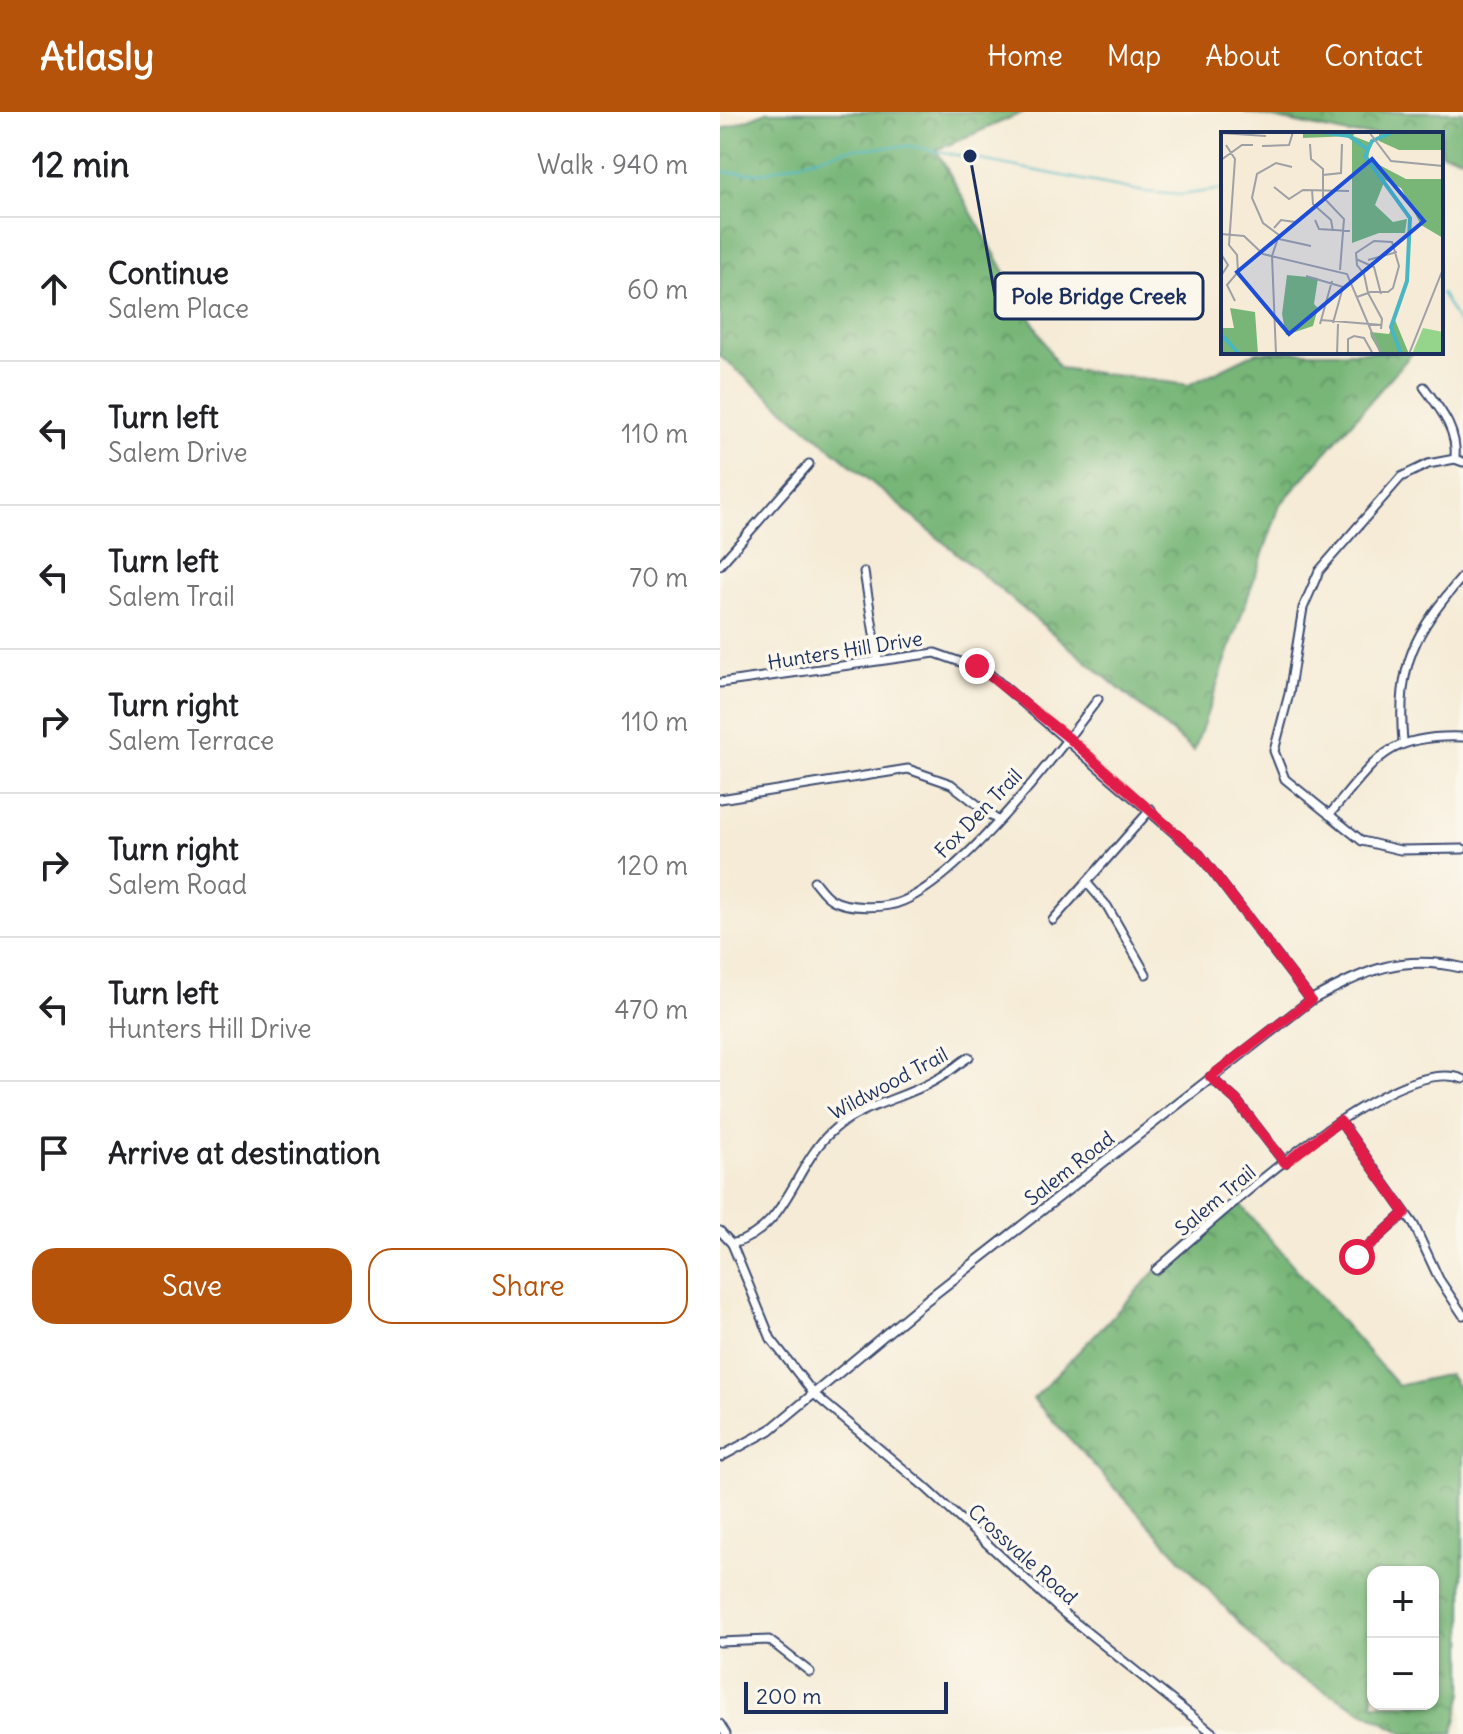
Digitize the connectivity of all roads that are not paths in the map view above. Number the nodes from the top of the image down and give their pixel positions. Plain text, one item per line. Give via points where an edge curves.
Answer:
1 (1424, 387) dead end
2 (1459, 460) edge
3 (809, 464) dead end
4 (720, 565) edge
5 (864, 572) dead end
6 (1463, 576) edge
7 (878, 659) junction
8 (720, 683) edge
9 (1098, 699) dead end
10 (1463, 737) edge
11 (1069, 738) junction
12 (1403, 741) junction
13 (720, 799) edge
14 (1151, 809) junction
15 (1329, 815) junction
16 (997, 820) junction
17 (1463, 849) edge
18 (814, 881) dead end
19 (1087, 883) junction
20 (1053, 920) dead end
21 (1463, 968) edge
22 (1146, 974) dead end
23 (1311, 1000) junction
24 (969, 1057) dead end
25 (1210, 1077) junction
26 (1463, 1079) edge
27 (1340, 1121) junction
28 (1285, 1163) junction
29 (1405, 1213) junction
30 (720, 1231) edge
31 (732, 1244) junction
32 (1357, 1257) dead end
33 (1156, 1270) dead end
34 (1463, 1315) edge
35 (814, 1394) junction
36 (720, 1457) edge
37 (720, 1642) edge
38 (810, 1672) dead end
39 (720, 1724) edge
40 (726, 1734) edge
41 (1214, 1734) edge

1 - 2 street via 1445,416
2 - 15 street via 1418,467 1401,477 1324,563 1306,599 1274,751 1285,779
3 - 4 street
5 - 7 street
6 - 12 street via 1415,639 1400,708
7 - 8 street, Hunters Hill Drive
7 - 11 street, Hunters Hill Drive via 935,653 968,661 995,676
9 - 11 street, Fox Den Trail
10 - 12 street
11 - 14 street, Hunters Hill Drive
11 - 16 street, Fox Den Trail
12 - 15 street via 1373,763
13 - 16 street via 908,769 951,784
14 - 19 street
14 - 23 street, Hunters Hill Drive via 1200,855
15 - 17 street via 1362,841 1381,848
16 - 18 street, Fox Den Trail via 957,862 903,901 841,903
19 - 20 street
19 - 22 street via 1107,906
21 - 23 street, Salem Road via 1421,961 1380,966
23 - 25 street, Salem Road
24 - 31 street, Wildwood Trail via 941,1078 832,1130 811,1152 777,1214
25 - 28 street via 1236,1100
25 - 35 street, Salem Road
26 - 27 street, Salem Trail via 1427,1076 1381,1094
27 - 28 street, Salem Trail
27 - 29 street
28 - 33 street, Salem Trail
29 - 32 street
29 - 34 street
30 - 31 street
31 - 35 street, Crossvale Road via 771,1339
35 - 36 street, Salem Road via 770,1430
35 - 41 street, Crossvale Road via 1072,1621
37 - 38 street via 769,1640
39 - 40 street

